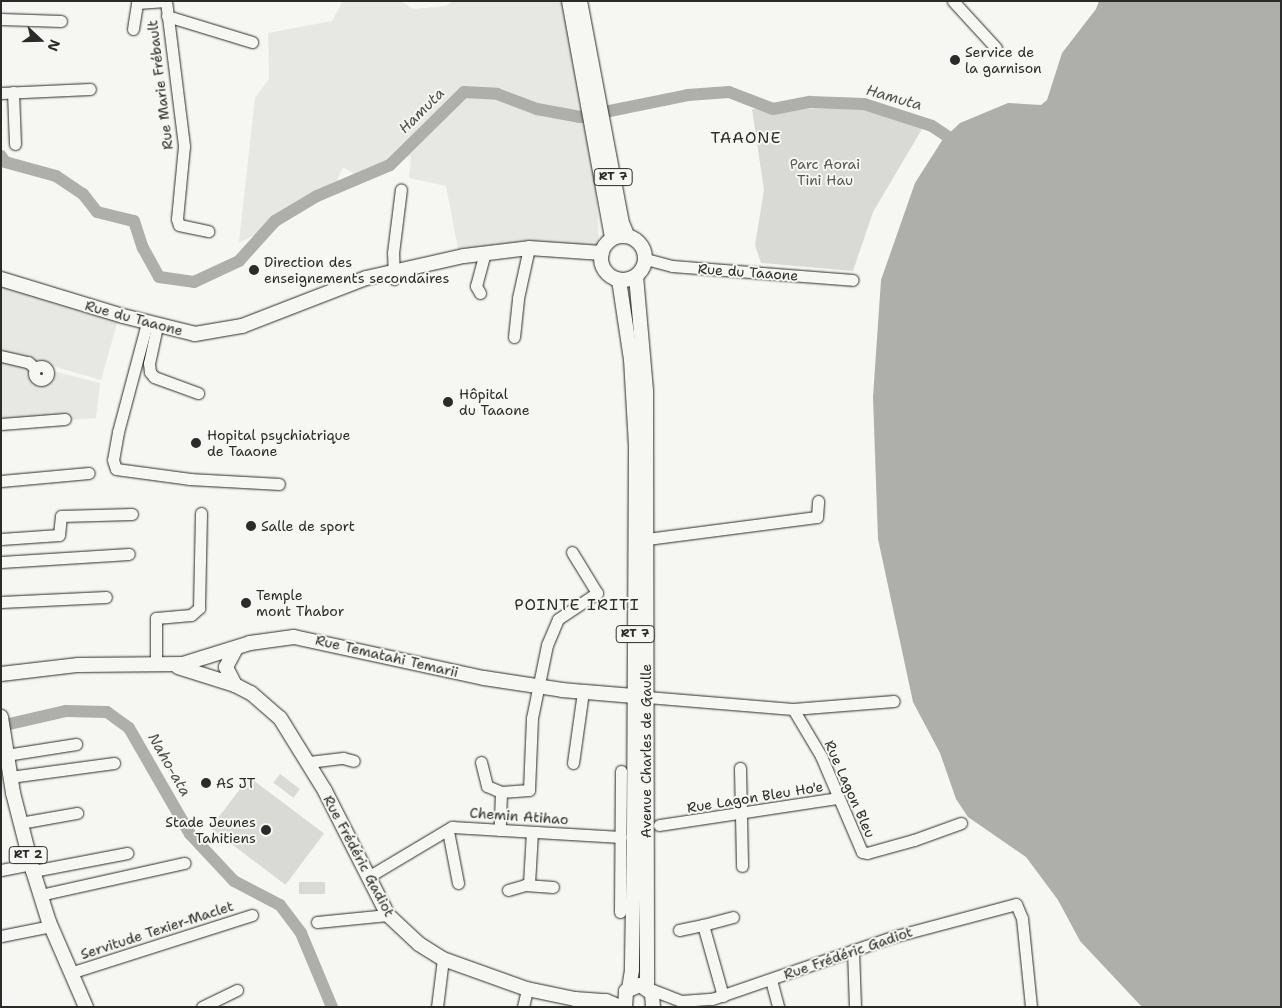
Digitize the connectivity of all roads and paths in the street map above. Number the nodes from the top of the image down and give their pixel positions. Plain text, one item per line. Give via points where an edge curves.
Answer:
1 (166, 1) edge
2 (569, 1) edge
3 (580, 1) edge
4 (953, 1) edge
5 (971, 1) edge
6 (966, 13) junction
7 (168, 16) junction
8 (1, 19) edge
9 (61, 21) dead end
10 (132, 29) dead end
11 (252, 42) dead end
12 (996, 48) dead end
13 (90, 89) dead end
14 (14, 92) junction
15 (1, 93) edge
16 (593, 103) junction
17 (597, 120) junction
18 (15, 144) dead end
19 (401, 189) dead end
20 (208, 231) dead end
21 (627, 235) junction
22 (612, 238) junction
23 (529, 248) junction
24 (602, 253) junction
25 (478, 257) junction
26 (646, 259) junction
27 (393, 275) junction
28 (636, 276) junction
29 (1, 279) edge
30 (619, 280) junction
31 (852, 280) dead end
32 (480, 293) dead end
33 (152, 324) junction
34 (514, 337) dead end
35 (1, 356) edge
36 (35, 368) dead end
37 (198, 393) dead end
38 (65, 419) dead end
39 (1, 424) edge
40 (89, 473) dead end
41 (1, 481) edge
42 (279, 484) dead end
43 (818, 501) dead end
44 (201, 513) dead end
45 (132, 514) dead end
46 (1, 539) edge
47 (647, 539) junction
48 (572, 552) dead end
49 (129, 554) dead end
50 (1, 562) edge
51 (106, 597) dead end
52 (1, 602) edge
53 (236, 648) junction
54 (190, 663) junction
55 (163, 664) junction
56 (1, 674) edge
57 (235, 685) junction
58 (537, 686) junction
59 (584, 692) junction
60 (640, 696) junction
61 (894, 701) dead end
62 (793, 709) junction
63 (1, 717) edge
64 (76, 744) dead end
65 (6, 755) junction
66 (354, 761) dead end
67 (309, 762) junction
68 (481, 762) dead end
69 (114, 763) dead end
70 (573, 763) dead end
71 (740, 768) dead end
72 (621, 771) dead end
73 (10, 777) junction
74 (501, 792) junction
75 (838, 798) junction
76 (76, 810) dead end
77 (739, 816) junction
78 (19, 820) junction
79 (961, 823) dead end
80 (659, 825) dead end
81 (500, 830) junction
82 (448, 831) junction
83 (532, 832) junction
84 (621, 837) junction
85 (127, 853) dead end
86 (184, 863) dead end
87 (742, 866) dead end
88 (32, 868) junction
89 (1, 870) edge
90 (368, 878) junction
91 (458, 883) dead end
92 (529, 884) junction
93 (553, 887) dead end
94 (508, 890) dead end
95 (40, 895) junction
96 (620, 912) dead end
97 (252, 915) dead end
98 (388, 915) junction
99 (733, 917) dead end
100 (317, 922) dead end
101 (703, 925) junction
102 (51, 926) junction
103 (679, 930) dead end
104 (1, 936) edge
105 (853, 950) junction
106 (443, 959) junction
107 (70, 973) junction
108 (771, 980) junction
109 (527, 988) junction
110 (648, 988) junction
111 (237, 990) dead end
112 (626, 996) edge
113 (716, 1000) edge
114 (606, 1001) junction
115 (681, 1001) junction
116 (661, 1006) edge
117 (86, 1007) edge
118 (202, 1007) edge
119 (437, 1007) edge
120 (523, 1007) edge
121 (620, 1007) edge
122 (778, 1007) edge
123 (855, 1007) edge
124 (1031, 1007) edge

1 - 7 street, Rue Marie Frébault
1 - 10 street via 137,3
2 - 16 main road, RT 7
3 - 16 main road, RT 7
4 - 6 street
5 - 6 street
6 - 12 street
7 - 11 street
7 - 20 street, Rue Marie Frébault via 184,146 176,219 179,225
8 - 9 street
13 - 14 street
14 - 15 street
14 - 18 street
16 - 17 main road, RT 7
17 - 21 main road, RT 7
17 - 22 main road, RT 7
19 - 27 street
21 - 22 main road
21 - 26 main road, RT 7 via 640,242
22 - 24 main road
23 - 24 main road, Rue du Taaone
23 - 25 main road, Rue du Taaone
23 - 34 street via 518,298
24 - 30 main road via 605,270
25 - 27 main road, Rue du Taaone via 464,256
25 - 32 street via 476,286
26 - 28 main road
26 - 31 street, Rue du Taaone via 672,266
27 - 33 main road, Rue du Taaone via 351,284 242,326 215,332 195,334
28 - 30 main road
28 - 47 main road, Avenue Charles de Gaulle / RT 7 via 646,391
29 - 33 main road, Rue du Taaone
30 - 60 main road, Avenue Charles de Gaulle / RT 7 via 631,359 636,424
33 - 37 street via 150,372
33 - 42 street via 118,432 113,460 116,469 190,479
35 - 36 street via 28,362
38 - 39 street
40 - 41 street
43 - 47 street via 817,517
44 - 55 street via 199,608 191,615 156,618
45 - 46 street via 61,516 59,535
47 - 60 main road, Avenue Charles de Gaulle / RT 7
48 - 58 street via 597,593 558,619 547,645
49 - 50 street
51 - 52 street
53 - 54 main road, Rue Tematahi Temarii
53 - 57 main road via 226,667
53 - 58 main road, Rue Tematahi Temarii via 270,638 305,638 449,671
54 - 55 main road, Rue Tematahi Temarii
54 - 57 main road, Rue Frédéric Gadiot via 218,673
55 - 56 main road, Rue Tematahi Temarii via 78,665
55 - 57 main road, Rue Frédéric Gadiot
57 - 67 main road, Rue Frédéric Gadiot via 251,693 280,718
58 - 59 main road, Rue Tematahi Temarii
58 - 74 street via 532,718 529,790
59 - 60 main road, Rue Tematahi Temarii
59 - 70 street
60 - 62 street, Rue Tematahi Temarii
60 - 110 main road, Avenue Charles de Gaulle / RT 7
60 - 112 main road, Avenue Charles de Gaulle / RT 7 via 632,970
61 - 62 street, Rue Tematahi Temarii
62 - 75 street, Rue Lagon Bleu via 821,756
63 - 65 main road, RT 2
64 - 65 street
65 - 73 main road, RT 2
66 - 67 street via 343,758
67 - 90 main road, Rue Frédéric Gadiot
68 - 74 street via 487,786
69 - 73 street
71 - 77 street
72 - 84 street
73 - 78 main road, RT 2
74 - 81 street
75 - 77 street, Rue Lagon Bleu Ho'e
75 - 79 street, Rue Lagon Bleu via 862,852
76 - 78 street
77 - 80 street, Rue Lagon Bleu Ho'e
77 - 87 street
78 - 88 main road, RT 2
81 - 82 street, Chemin Atihao via 452,827
81 - 83 street, Chemin Atihao
82 - 90 street, Chemin Atihao
82 - 91 street
83 - 84 street, Chemin Atihao
83 - 92 street
84 - 96 street
85 - 88 street
86 - 95 street
88 - 89 street
88 - 95 main road, RT 2
90 - 98 main road, Rue Frédéric Gadiot
92 - 93 street
92 - 94 street
95 - 102 main road, RT 2
97 - 107 street, Servitude Texier-Maclet
98 - 100 street
98 - 106 main road, Rue Frédéric Gadiot via 411,937
99 - 101 street
101 - 103 street
101 - 113 street
102 - 104 street
102 - 107 main road, RT 2
105 - 108 street, Rue Frédéric Gadiot
105 - 123 street
105 - 124 street, Rue Frédéric Gadiot via 942,922 1016,904 1022,918
106 - 109 main road, Rue Frédéric Gadiot
106 - 119 street
107 - 117 main road, RT 2
108 - 113 street, Rue Frédéric Gadiot
108 - 122 street
109 - 114 main road, Rue Frédéric Gadiot via 575,999
109 - 120 street
110 - 112 main road, Rue Frédéric Gadiot via 638,985
110 - 115 street, Rue Frédéric Gadiot
110 - 116 main road, RT 7
111 - 118 street
112 - 114 main road, Rue Frédéric Gadiot
113 - 115 street, Rue Frédéric Gadiot
114 - 121 main road, Rue Frédéric Gadiot
115 - 116 street, Rue Frédéric Gadiot

